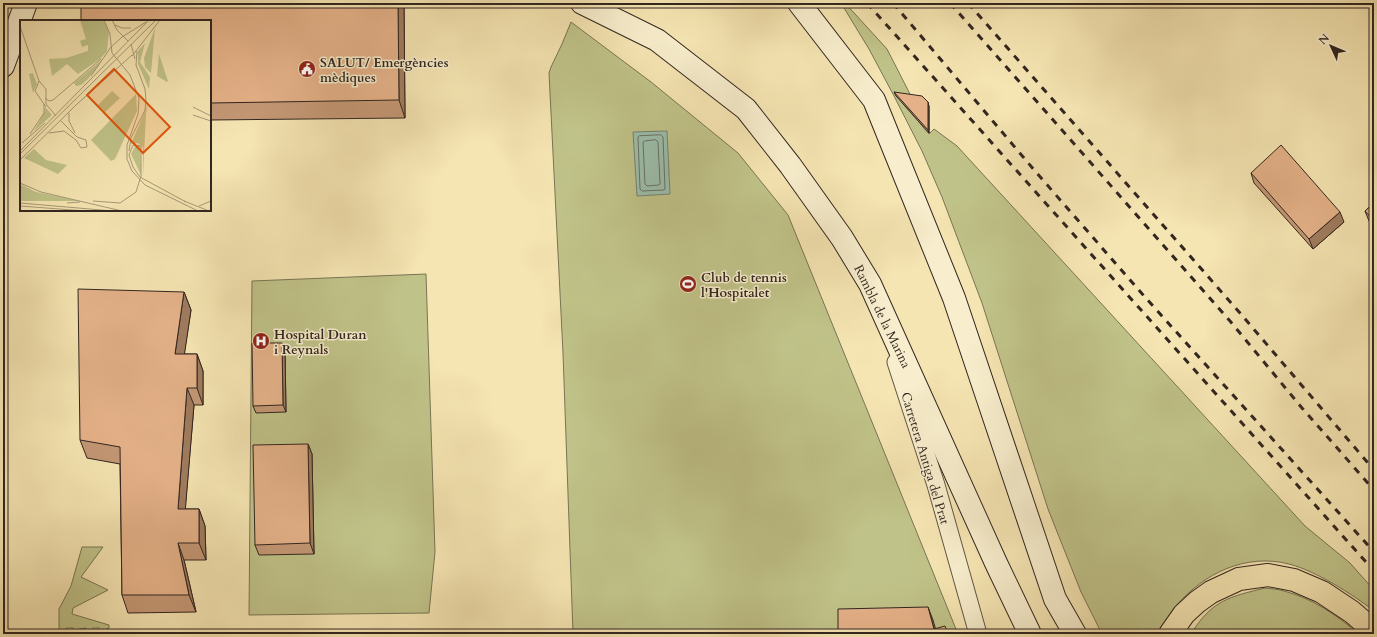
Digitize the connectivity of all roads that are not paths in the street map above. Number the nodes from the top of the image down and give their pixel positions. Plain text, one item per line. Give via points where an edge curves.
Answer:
1 (12, 3) edge
2 (26, 3) edge
3 (582, 3) edge
4 (799, 3) edge
5 (3, 65) edge
6 (870, 284) junction
7 (1374, 631) edge
8 (978, 634) edge
9 (1030, 634) edge
10 (1075, 634) edge
11 (1170, 634) edge

1 - 5 street
2 - 5 street
3 - 6 street, Rambla de la Marina via 657,40 746,109 842,238
4 - 10 street via 874,100 954,298 1055,600
6 - 8 street, Carretera Antiga del Prat via 936,485
6 - 9 street, Rambla de la Marina
7 - 11 highway via 1322,592 1294,580 1268,575 1239,579 1211,592 1184,614

